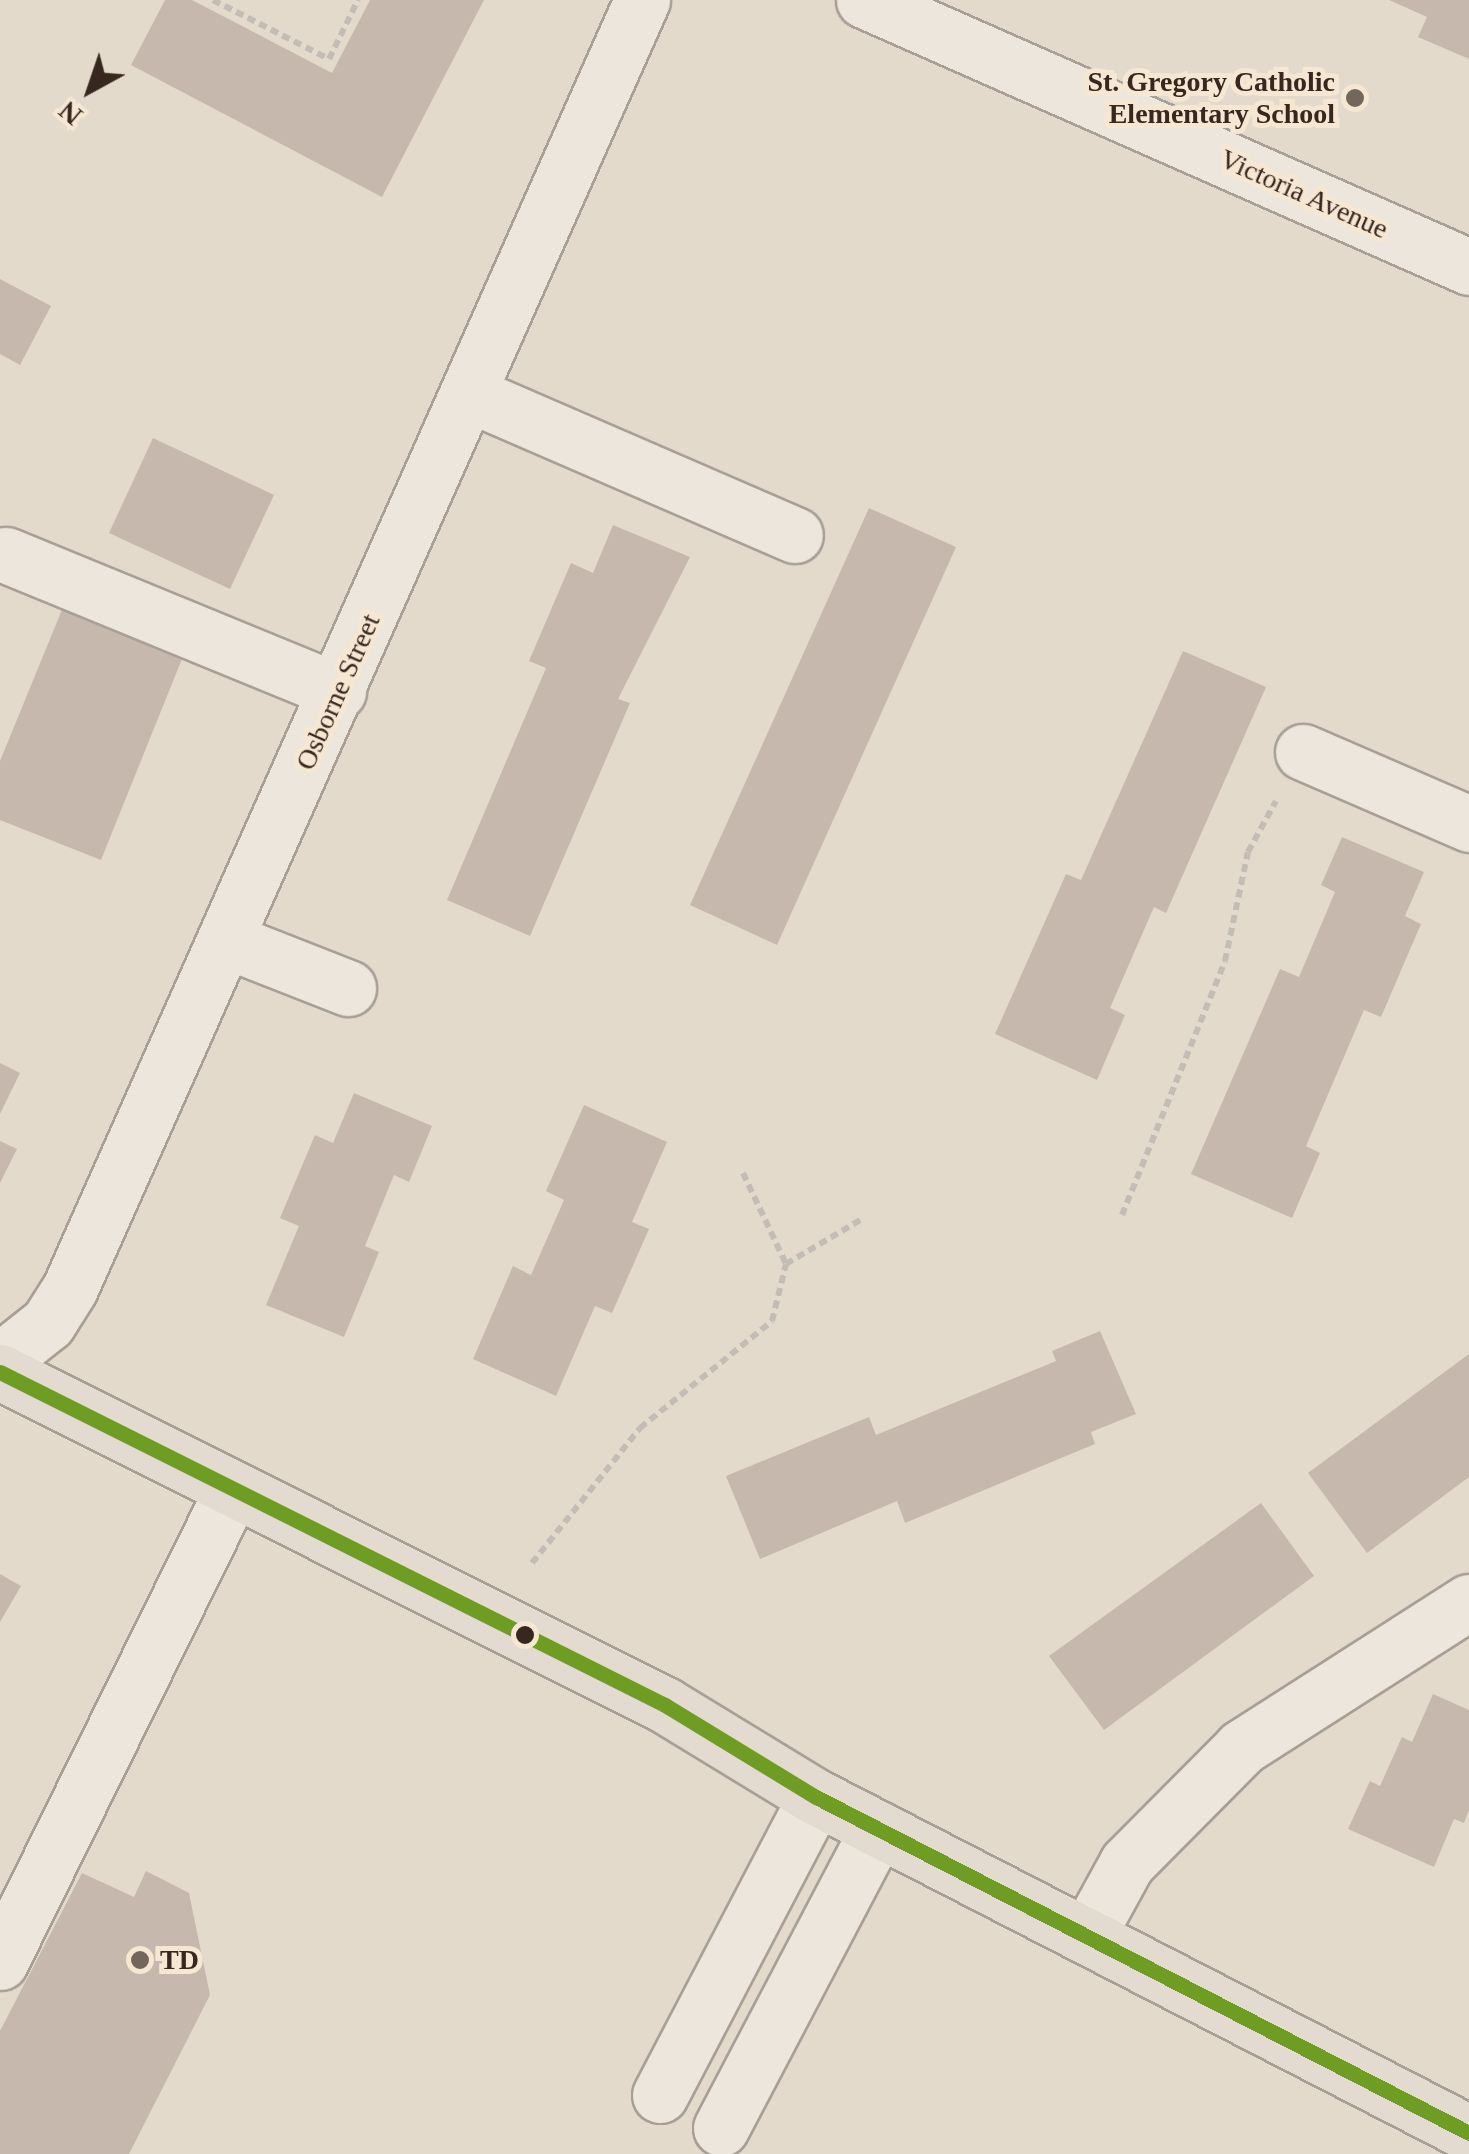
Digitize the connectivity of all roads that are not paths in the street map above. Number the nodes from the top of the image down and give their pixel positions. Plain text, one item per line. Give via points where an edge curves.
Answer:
1 (642, 0) edge
2 (864, 0) edge
3 (1469, 267) edge
4 (469, 394) junction
5 (795, 535) dead end
6 (6, 555) dead end
7 (338, 690) junction
8 (1303, 752) road end
9 (1469, 824) edge
10 (228, 942) junction
11 (348, 988) dead end
12 (0, 1361) edge
13 (0, 1372) edge
14 (232, 1491) junction
15 (1469, 1602) edge
16 (816, 1797) junction
17 (878, 1829) junction
18 (1087, 1936) junction
19 (0, 1962) edge
20 (660, 2095) dead end
21 (721, 2128) dead end
22 (1469, 2133) edge

1 - 4 street, Osborne Street
2 - 3 street, Victoria Avenue
4 - 5 street
4 - 7 street, Osborne Street
6 - 7 street
7 - 10 street, Osborne Street
8 - 9 street
10 - 11 street
10 - 12 street, Osborne Street via 70,1288 48,1323
13 - 14 main road
14 - 16 main road via 665,1704
14 - 19 street
15 - 18 street via 1242,1747 1127,1863
16 - 17 main road
16 - 20 street
17 - 18 main road
17 - 21 street
18 - 22 main road

